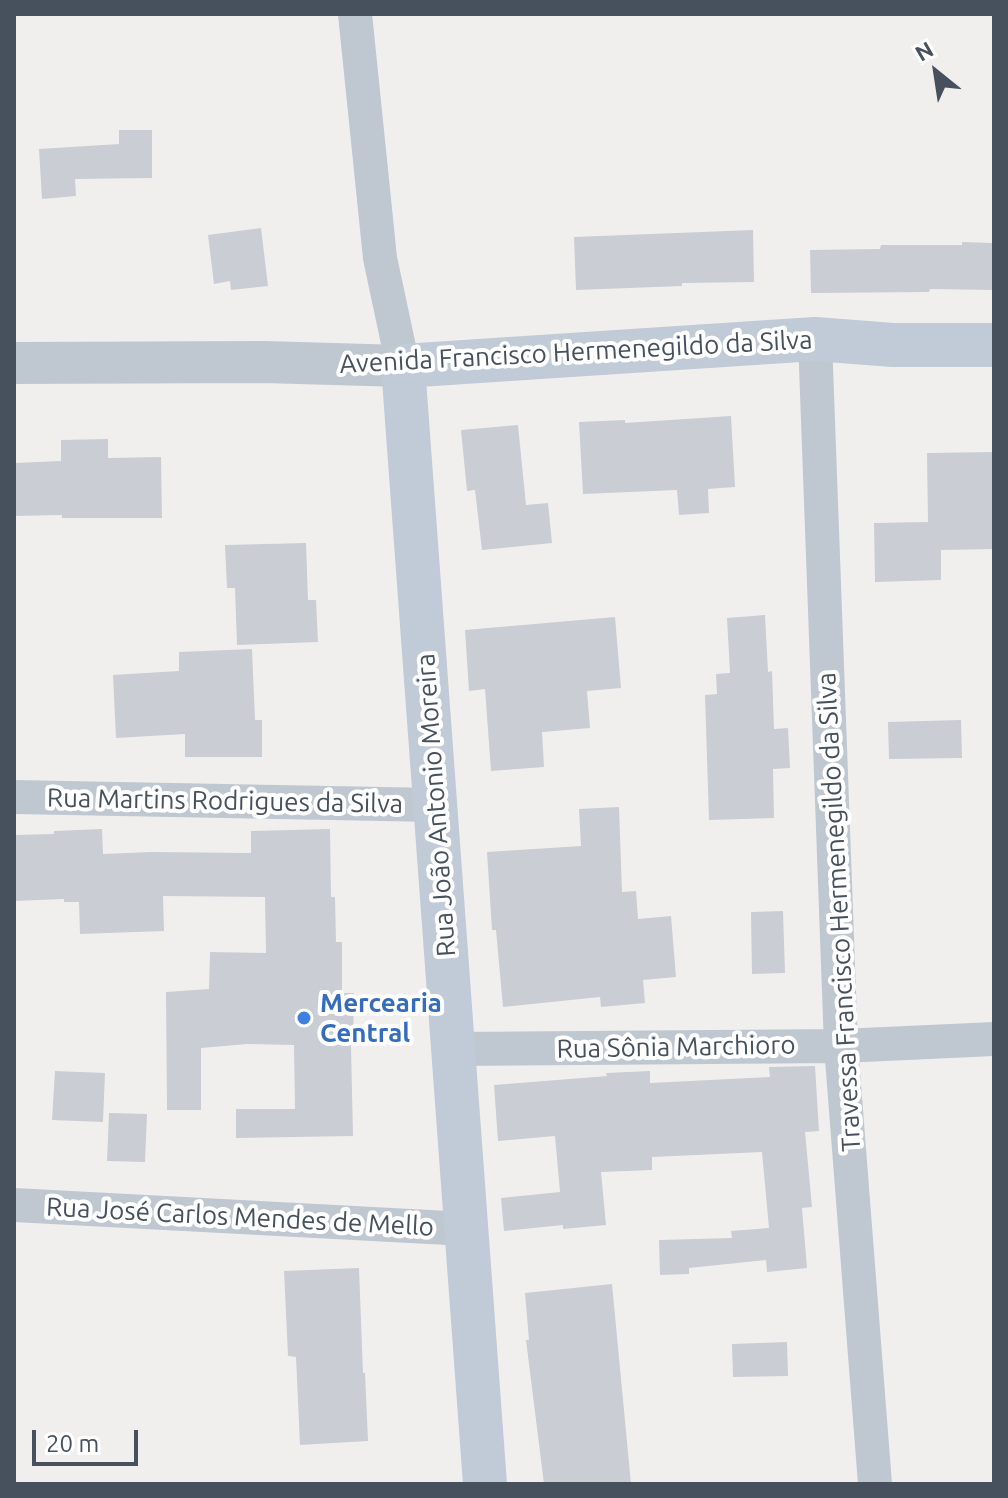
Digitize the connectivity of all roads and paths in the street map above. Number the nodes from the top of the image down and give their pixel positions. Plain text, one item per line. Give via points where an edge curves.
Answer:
1 (355, 14) edge
2 (815, 339) junction
3 (994, 345) edge
4 (14, 363) edge
5 (403, 366) junction
6 (14, 797) edge
7 (436, 805) junction
8 (994, 1039) edge
9 (841, 1046) junction
10 (453, 1049) junction
11 (14, 1205) edge
12 (467, 1229) junction
13 (485, 1484) edge
14 (875, 1484) edge

1 - 5 street via 380,258
2 - 3 main road, Avenida Francisco Hermenegildo da Silva
2 - 5 main road, Avenida Francisco Hermenegildo da Silva
2 - 9 street, Travessa Francisco Hermenegildo da Silva
4 - 5 street, Avenida Francisco Hermenegildo da Silva
5 - 7 main road, Rua João Antonio Moreira
6 - 7 street, Rua Martins Rodrigues da Silva
7 - 10 main road, Rua João Antonio Moreira
8 - 9 street, Rua Sônia Marchioro
9 - 10 street, Rua Sônia Marchioro
9 - 14 street, Travessa Francisco Hermenegildo da Silva
10 - 12 main road, Rua João Antonio Moreira
11 - 12 street, Rua José Carlos Mendes de Mello
12 - 13 main road, Rua João Antonio Moreira

